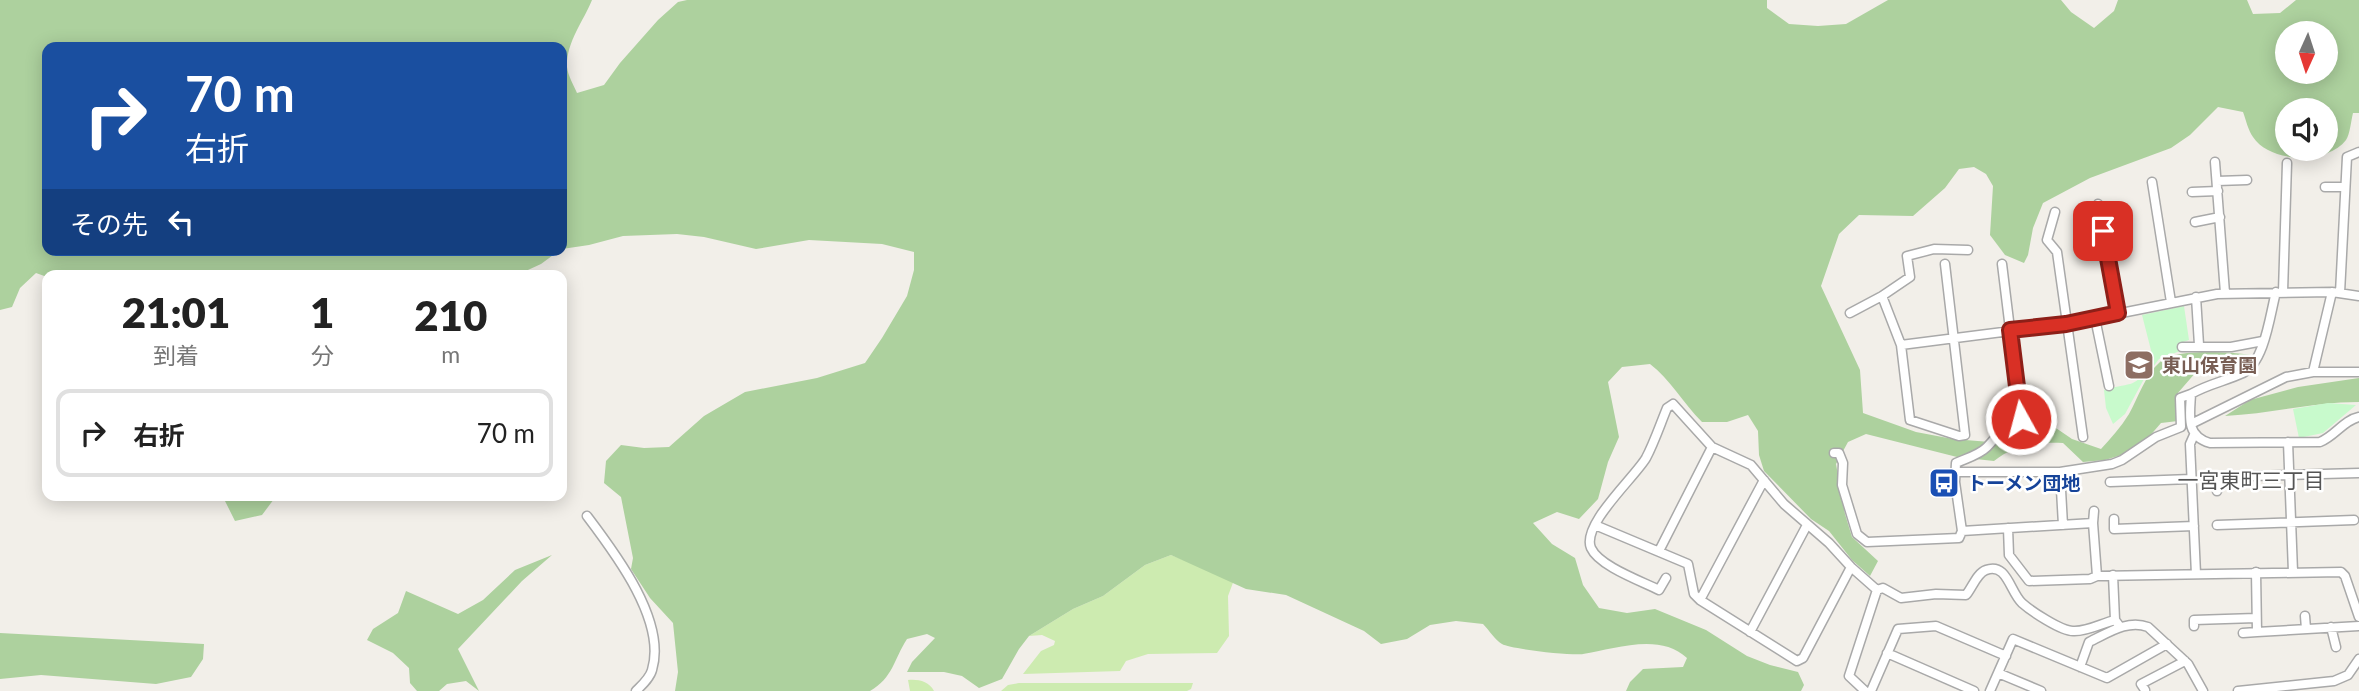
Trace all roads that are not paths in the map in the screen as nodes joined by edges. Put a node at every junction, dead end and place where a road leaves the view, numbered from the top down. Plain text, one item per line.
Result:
1 (2359, 152) edge
2 (2216, 162) dead end
3 (2287, 163) dead end
4 (2247, 180) dead end
5 (2217, 181) junction
6 (2152, 182) dead end
7 (2325, 187) dead end
8 (2345, 187) junction
9 (2218, 191) junction
10 (2192, 192) dead end
11 (2098, 204) dead end
12 (2055, 212) dead end
13 (2220, 217) junction
14 (2195, 222) dead end
15 (1968, 250) dead end
16 (1945, 264) dead end
17 (2003, 264) dead end
18 (2279, 292) junction
19 (2336, 292) junction
20 (2225, 293) junction
21 (1882, 296) junction
22 (2359, 296) edge
23 (2196, 297) junction
24 (2171, 302) junction
25 (1850, 313) dead end
26 (2118, 313) junction
27 (2095, 318) junction
28 (2066, 324) junction
29 (2010, 330) junction
30 (1954, 338) junction
31 (2263, 341) junction
32 (1901, 345) junction
33 (2199, 345) junction
34 (2182, 347) dead end
35 (2313, 372) junction
36 (2359, 372) edge
37 (2109, 386) dead end
38 (2191, 394) junction
39 (2359, 417) edge
40 (2191, 424) junction
41 (2194, 435) junction
42 (2083, 437) dead end
43 (2288, 442) junction
44 (1712, 447) junction
45 (1834, 453) dead end
46 (1956, 472) junction
47 (2060, 472) junction
48 (2359, 473) edge
49 (2289, 475) junction
50 (2191, 479) junction
51 (1764, 481) junction
52 (2110, 482) dead end
53 (2217, 491) dead end
54 (2094, 511) dead end
55 (587, 516) dead end
56 (2114, 519) dead end
57 (2354, 520) dead end
58 (2291, 522) junction
59 (2093, 523) junction
60 (1807, 524) junction
61 (1595, 525) junction
62 (2063, 525) junction
63 (2217, 525) dead end
64 (2193, 526) junction
65 (2008, 528) junction
66 (1962, 531) junction
67 (1659, 551) junction
68 (1851, 567) junction
69 (2256, 572) junction
70 (2293, 572) junction
71 (2196, 574) junction
72 (2113, 575) junction
73 (2097, 576) junction
74 (1666, 578) dead end
75 (1877, 590) junction
76 (1700, 600) junction
77 (2358, 611) edge
78 (2305, 616) dead end
79 (2256, 618) junction
80 (2115, 620) junction
81 (2194, 626) dead end
82 (2359, 626) edge
83 (2331, 627) junction
84 (2120, 628) junction
85 (2306, 629) junction
86 (1750, 632) junction
87 (2257, 632) junction
88 (2243, 633) dead end
89 (2167, 644) junction
90 (2336, 647) dead end
91 (1887, 653) junction
92 (2006, 656) junction
93 (2359, 659) edge
94 (2185, 661) junction
95 (2080, 667) junction
96 (1998, 673) junction
97 (2144, 690) edge
98 (636, 691) edge
99 (1868, 691) edge
100 (1974, 691) edge
101 (1990, 691) edge
102 (2041, 691) edge
103 (2203, 691) edge
104 (2238, 691) edge

1 - 8 street
2 - 5 street
3 - 18 street
4 - 5 street
5 - 9 street
6 - 24 street
7 - 8 street
8 - 19 street
9 - 10 street
9 - 13 street
11 - 26 street
12 - 28 street
13 - 14 street
13 - 20 street
15 - 21 street
16 - 30 street
17 - 29 street
18 - 19 street
18 - 20 street
18 - 31 street
19 - 22 street
19 - 35 street
20 - 23 street
21 - 25 street
21 - 32 street
23 - 24 street
23 - 33 street
24 - 26 street
26 - 27 street
27 - 28 street
27 - 37 street
28 - 29 street
28 - 42 street
29 - 30 street
29 - 46 street
30 - 32 street
30 - 32 street
31 - 33 street
31 - 38 street
33 - 34 street
35 - 36 street
35 - 40 street
38 - 40 street
38 - 47 street
39 - 43 street
40 - 41 street
41 - 43 street
41 - 50 street
43 - 49 street
44 - 51 street
44 - 61 street
44 - 67 street
45 - 66 street
46 - 47 street
46 - 66 street
47 - 62 street
48 - 49 street
49 - 53 street
49 - 58 street
50 - 52 street
50 - 64 street
51 - 60 street
51 - 76 street
54 - 59 street
55 - 98 street
56 - 64 street
57 - 58 street
58 - 63 street
58 - 70 street
59 - 62 street
59 - 73 street
60 - 68 street
60 - 86 street
61 - 67 street
61 - 74 street
62 - 65 street
64 - 71 street
65 - 66 street
65 - 73 street
67 - 76 street
68 - 75 street
68 - 86 street
69 - 70 street
69 - 71 street
69 - 79 street
70 - 77 street
71 - 72 street
72 - 73 street
72 - 80 street
75 - 80 street
75 - 99 street
76 - 86 street
78 - 85 street
79 - 81 street
79 - 87 street
80 - 84 street
82 - 83 street
83 - 85 street
83 - 90 street
84 - 89 street
84 - 95 street
85 - 87 street
87 - 88 street
89 - 94 street
89 - 95 street
91 - 92 street
91 - 99 street
91 - 100 street
92 - 95 street
92 - 96 street
93 - 104 street
94 - 97 street
94 - 103 street
96 - 101 street
96 - 102 street

